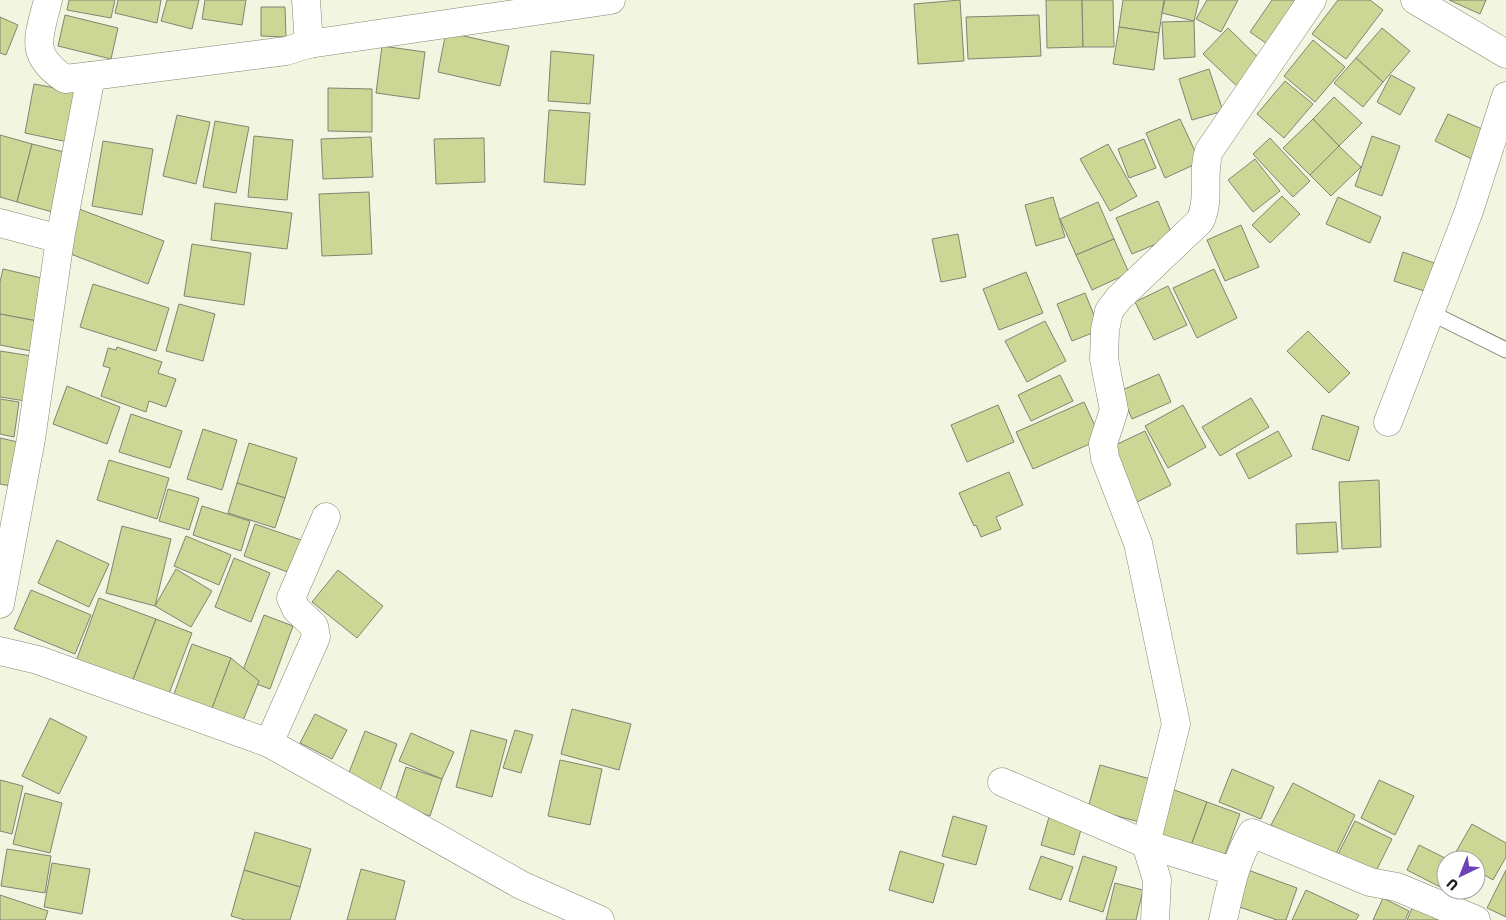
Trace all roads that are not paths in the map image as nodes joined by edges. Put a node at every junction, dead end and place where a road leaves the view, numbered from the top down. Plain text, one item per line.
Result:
1 (48, 0) edge
2 (306, 0) edge
3 (611, 0) edge
4 (1312, 0) edge
5 (1415, 0) edge
6 (309, 44) junction
7 (1506, 54) edge
8 (91, 76) junction
9 (1506, 96) edge
10 (0, 223) edge
11 (60, 239) junction
12 (1431, 314) junction
13 (1506, 350) edge
14 (1388, 422) dead end
15 (326, 517) dead end
16 (0, 604) edge
17 (0, 651) edge
18 (269, 743) junction
19 (1002, 782) dead end
20 (1146, 844) junction
21 (1233, 872) junction
22 (600, 920) edge
23 (1155, 920) edge
24 (1223, 920) edge
25 (1476, 920) edge

1 - 8 street
2 - 6 street
3 - 6 street
4 - 20 street
5 - 7 street
6 - 8 street
8 - 11 street
9 - 12 street
10 - 11 street
11 - 16 street
12 - 13 lane
12 - 14 street
15 - 18 street
17 - 18 street
18 - 22 street
19 - 20 street
20 - 21 street
20 - 23 street
21 - 24 street
21 - 25 street

